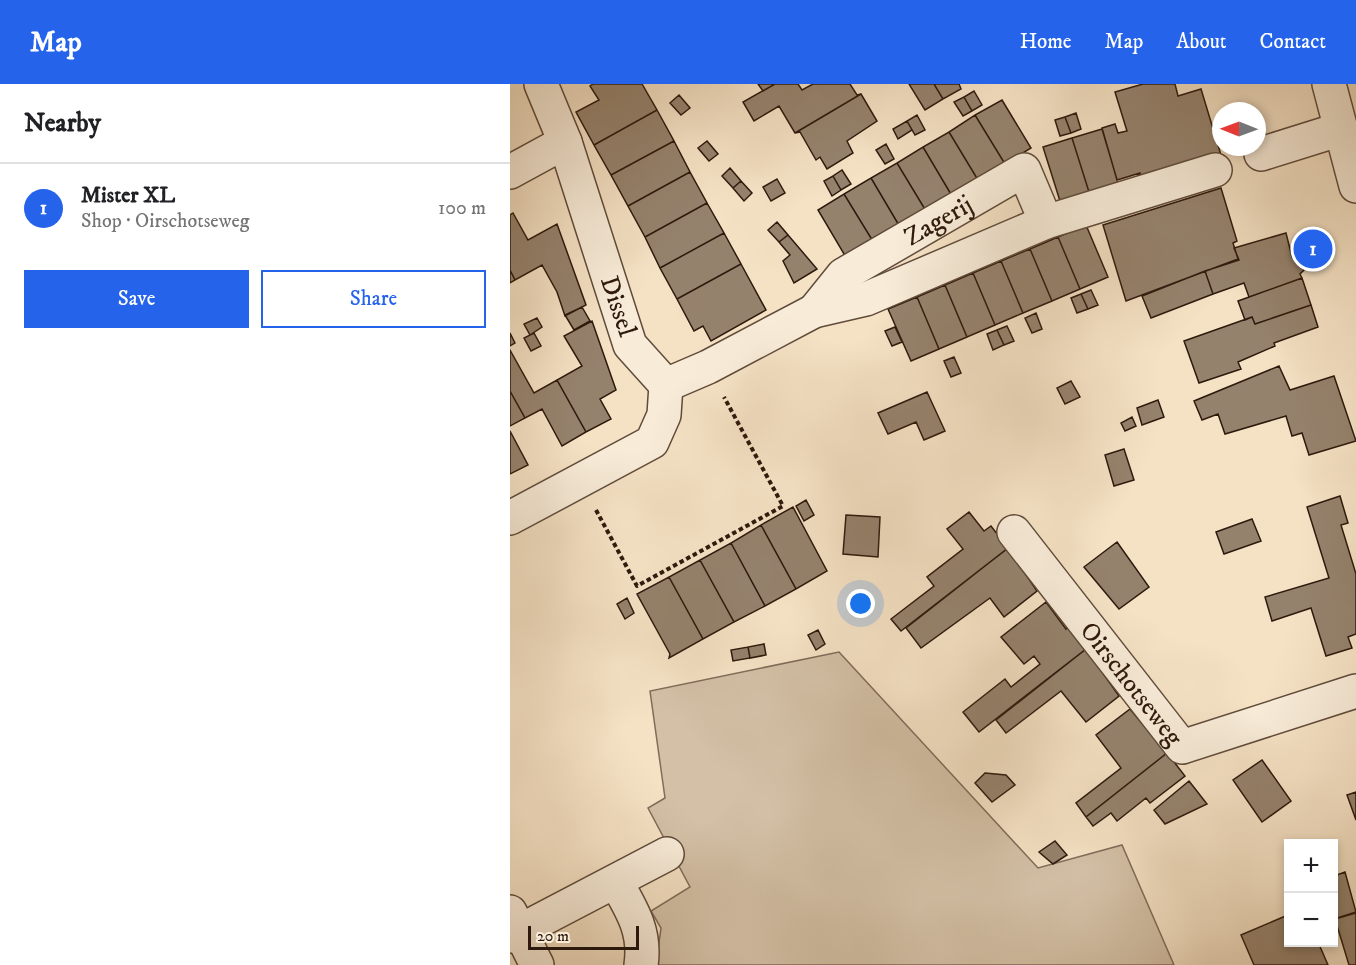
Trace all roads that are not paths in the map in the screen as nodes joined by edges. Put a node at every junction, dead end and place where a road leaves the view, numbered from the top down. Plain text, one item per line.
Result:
1 (541, 84) edge
2 (1329, 84) edge
3 (1341, 129) junction
4 (565, 142) junction
5 (1266, 152) edge
6 (1215, 170) dead end
7 (510, 172) edge
8 (1356, 186) edge
9 (1046, 222) junction
10 (814, 311) junction
11 (666, 385) junction
12 (510, 518) edge
13 (1014, 532) dead end
14 (1356, 691) edge
15 (667, 854) dead end
16 (616, 882) junction
17 (513, 926) edge
18 (537, 965) edge
19 (642, 965) edge

1 - 4 street, Dissel
2 - 3 street
3 - 5 street
3 - 8 street
4 - 7 street
4 - 11 street, Dissel
6 - 9 street, Zagerij
9 - 10 street, Zagerij
9 - 10 street, Zagerij
10 - 11 street, Zagerij
11 - 12 street
13 - 14 street, Oirschotseweg
15 - 16 street
16 - 17 street
16 - 19 street
17 - 18 street

